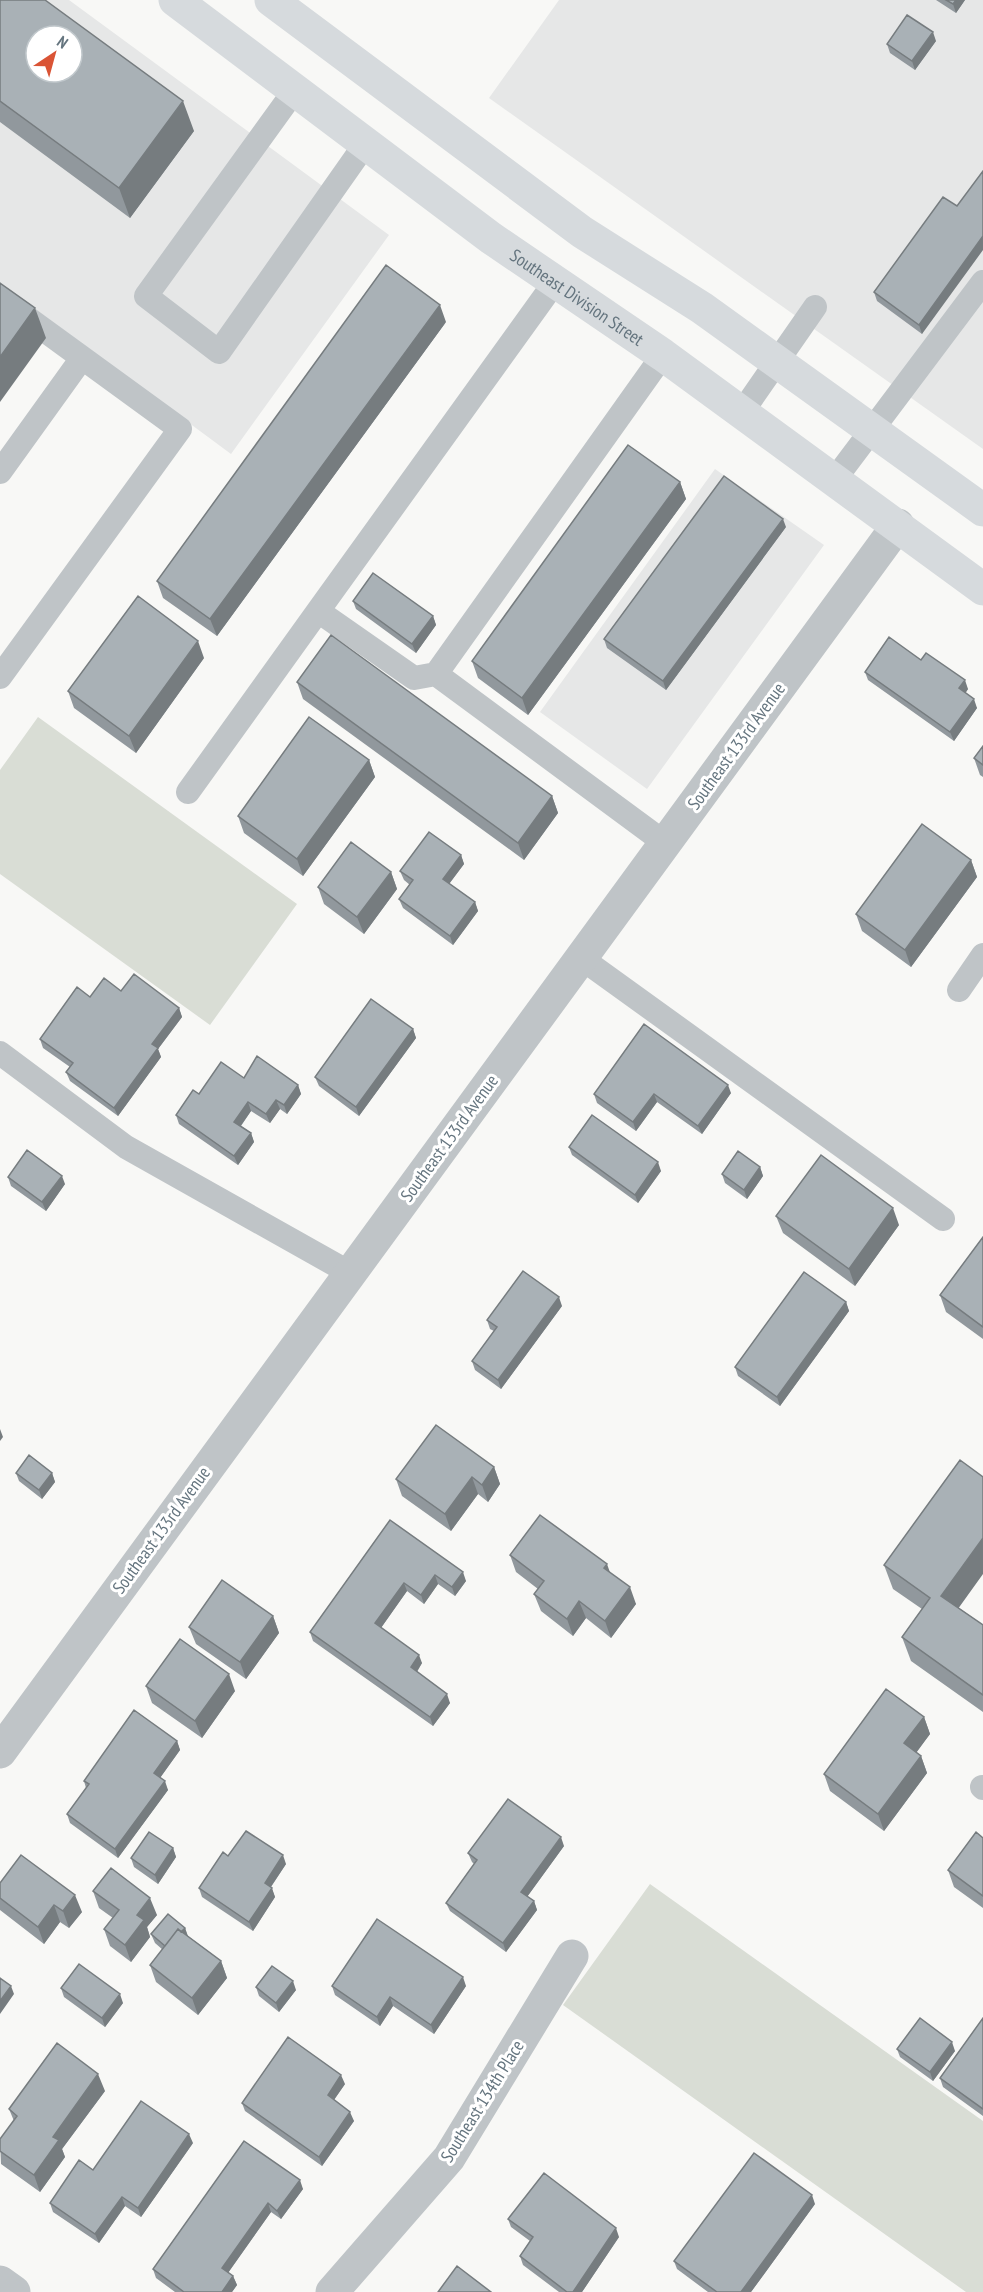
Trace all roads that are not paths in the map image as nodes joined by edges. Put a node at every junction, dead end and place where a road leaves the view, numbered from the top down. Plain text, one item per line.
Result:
1 (175, 0) edge
2 (271, 0) edge
3 (295, 90) junction
4 (366, 143) junction
5 (555, 282) junction
6 (983, 282) edge
7 (0, 298) edge
8 (815, 307) dead end
9 (663, 355) junction
10 (82, 357) junction
11 (776, 362) junction
12 (741, 412) junction
13 (872, 429) junction
14 (0, 472) edge
15 (835, 479) junction
16 (983, 510) edge
17 (898, 525) junction
18 (983, 589) edge
19 (318, 611) junction
20 (436, 674) junction
21 (0, 677) edge
22 (188, 792) dead end
23 (665, 843) junction
24 (983, 955) edge
25 (581, 958) junction
26 (959, 990) dead end
27 (0, 1053) edge
28 (943, 1219) dead end
29 (350, 1273) junction
30 (0, 1752) edge
31 (572, 1956) dead end
32 (0, 2282) edge
33 (14, 2292) edge
34 (332, 2292) edge

1 - 3 main road, Southeast Division Street
2 - 11 main road
3 - 4 main road, Southeast Division Street
3 - 4 lane
4 - 5 main road, Southeast Division Street
5 - 9 main road, Southeast Division Street
5 - 19 lane
6 - 13 lane
7 - 10 lane
8 - 11 lane
9 - 12 main road, Southeast Division Street
9 - 20 lane
10 - 14 lane
10 - 21 lane
11 - 12 lane
11 - 13 main road
12 - 15 main road, Southeast Division Street
13 - 15 lane
13 - 16 main road
15 - 17 main road, Southeast Division Street
17 - 18 main road, Southeast Division Street
17 - 23 street, Southeast 133rd Avenue
19 - 20 lane
19 - 22 lane
20 - 23 lane
23 - 25 street, Southeast 133rd Avenue
24 - 26 lane
25 - 28 lane
25 - 29 street, Southeast 133rd Avenue
27 - 29 lane
29 - 30 street, Southeast 133rd Avenue
31 - 34 street, Southeast 134th Place
32 - 33 street

